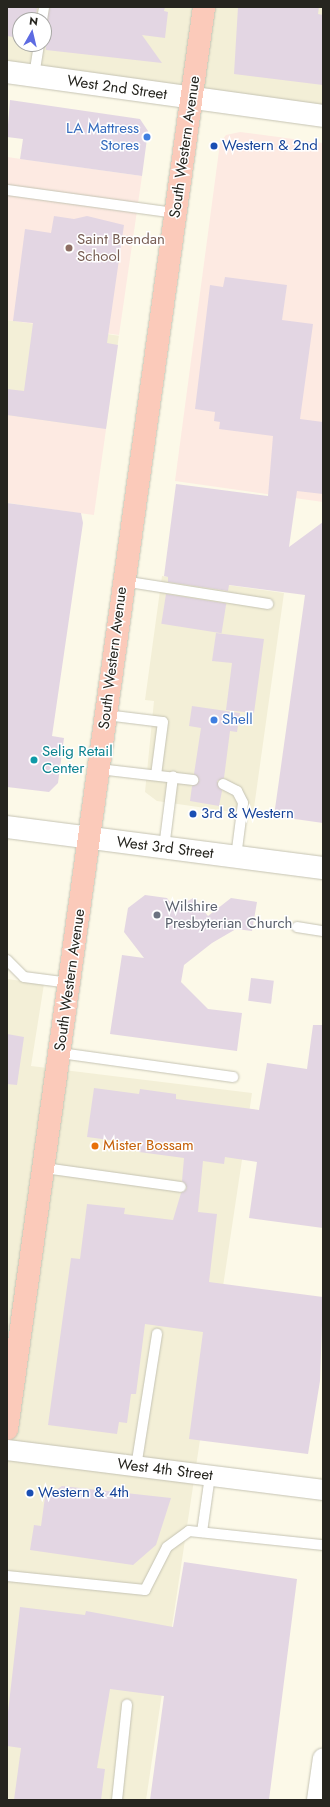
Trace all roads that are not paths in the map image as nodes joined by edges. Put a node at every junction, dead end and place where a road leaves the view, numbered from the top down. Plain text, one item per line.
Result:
1 (204, 7) edge
2 (38, 52) edge
3 (7, 72) edge
4 (34, 76) junction
5 (192, 99) junction
6 (323, 116) edge
7 (7, 190) edge
8 (176, 213) junction
9 (123, 581) junction
10 (268, 604) dead end
11 (106, 715) junction
12 (99, 769) junction
13 (156, 776) junction
14 (173, 777) junction
15 (193, 780) dead end
16 (223, 784) dead end
17 (7, 826) edge
18 (90, 838) junction
19 (164, 848) junction
20 (236, 857) junction
21 (323, 868) edge
22 (297, 927) dead end
23 (323, 931) edge
24 (7, 960) edge
25 (70, 983) junction
26 (60, 1053) junction
27 (233, 1077) dead end
28 (44, 1168) junction
29 (181, 1187) dead end
30 (157, 1334) dead end
31 (7, 1429) edge
32 (7, 1450) edge
33 (136, 1467) junction
34 (210, 1476) junction
35 (323, 1490) edge
36 (202, 1532) junction
37 (323, 1546) edge
38 (7, 1576) edge
39 (127, 1705) dead end
40 (323, 1758) edge
41 (117, 1800) edge
42 (318, 1800) edge

1 - 5 main road, South Western Avenue
2 - 4 lane
3 - 4 street, West 2nd Street
4 - 5 street, West 2nd Street
5 - 6 street, West 2nd Street
5 - 8 main road, South Western Avenue
7 - 8 lane
8 - 9 main road, South Western Avenue
9 - 10 lane
9 - 11 main road, South Western Avenue
11 - 12 main road, South Western Avenue
11 - 13 lane
12 - 13 lane
12 - 18 main road, South Western Avenue
13 - 14 lane
14 - 15 lane
14 - 19 lane
16 - 20 lane
17 - 18 street, West 3rd Street
18 - 19 street, West 3rd Street
18 - 25 main road, South Western Avenue
19 - 20 street, West 3rd Street
20 - 21 street, West 3rd Street
22 - 23 lane
24 - 25 lane
25 - 26 main road, South Western Avenue
26 - 27 lane
26 - 28 main road, South Western Avenue
28 - 29 lane
28 - 31 main road, South Western Avenue
30 - 33 lane
32 - 33 street, West 4th Street
33 - 34 street, West 4th Street
34 - 35 street, West 4th Street
34 - 36 lane
36 - 37 lane
36 - 38 lane
39 - 41 lane
40 - 42 street

